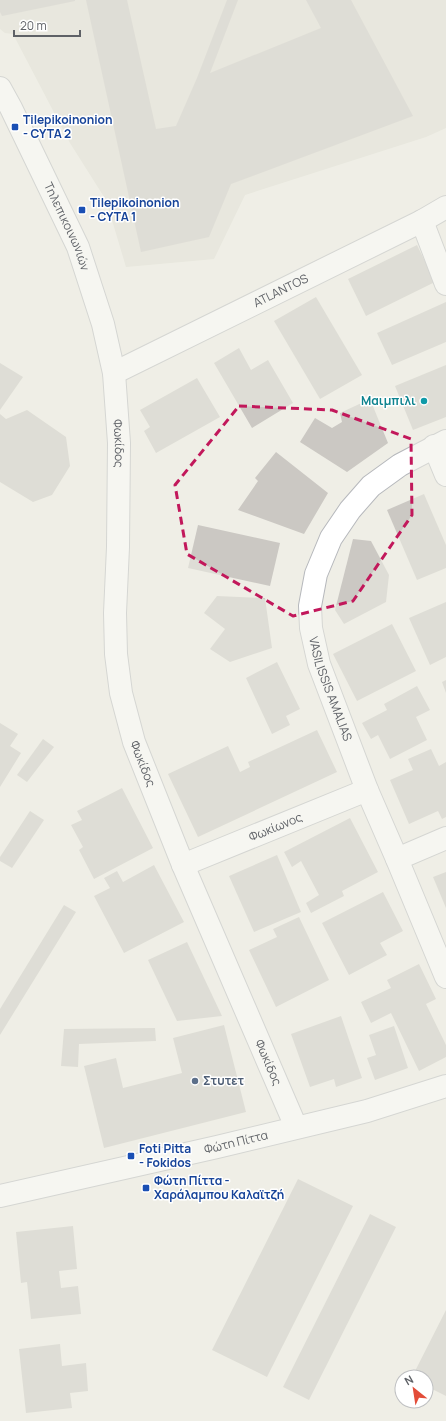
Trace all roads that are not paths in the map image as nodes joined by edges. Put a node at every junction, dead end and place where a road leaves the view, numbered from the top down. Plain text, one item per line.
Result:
1 (0, 88) edge
2 (446, 207) edge
3 (422, 221) junction
4 (446, 284) edge
5 (114, 373) junction
6 (440, 444) edge
7 (446, 475) edge
8 (367, 790) junction
9 (446, 838) edge
10 (397, 858) junction
11 (183, 865) junction
12 (446, 977) edge
13 (446, 1086) edge
14 (296, 1127) junction
15 (0, 1196) edge

1 - 5 street, Τηλεπικοινωνιών
2 - 3 street, ATLANTOS
3 - 4 street
3 - 5 street, ATLANTOS
5 - 11 street, Φωκίδος
6 - 7 street
6 - 8 street, VASILISSIS AMALIAS
8 - 10 street, VASILISSIS AMALIAS
8 - 11 street, Φωκίωνος
9 - 10 street
10 - 12 street, VASILISSIS AMALIAS
11 - 14 street, Φωκίδος
13 - 14 street, Φώτη Πίττα
14 - 15 street, Φώτη Πίττα

